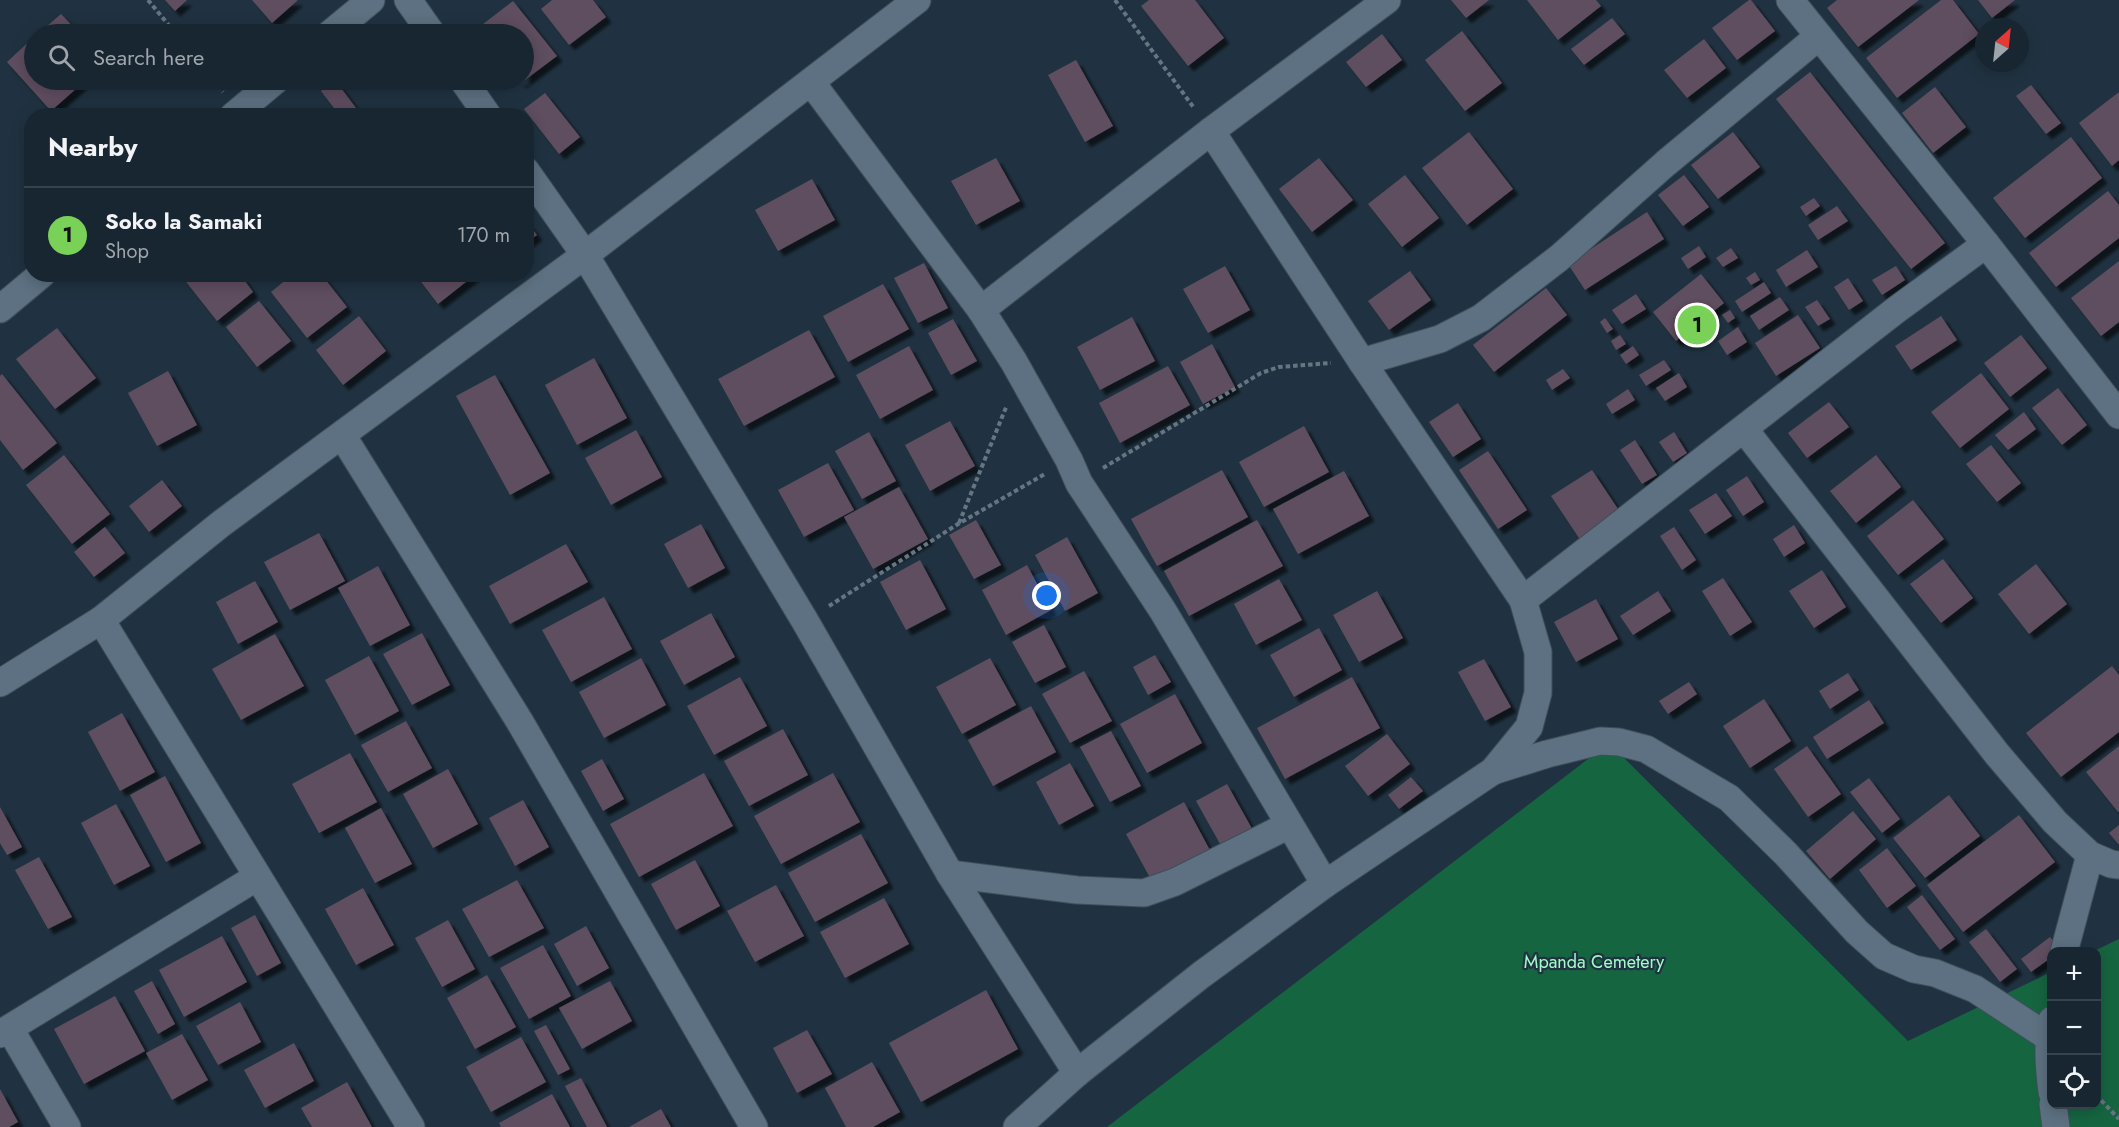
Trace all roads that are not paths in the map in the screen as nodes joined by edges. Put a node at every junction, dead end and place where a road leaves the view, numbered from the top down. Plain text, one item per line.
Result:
1 (371, 0) edge
2 (408, 0) edge
3 (917, 0) edge
4 (1386, 0) edge
5 (1790, 0) edge
6 (342, 24) edge
7 (425, 24) edge
8 (1818, 37) junction
9 (812, 82) junction
10 (264, 90) edge
11 (470, 90) edge
12 (243, 108) edge
13 (482, 108) edge
14 (1211, 131) junction
15 (534, 182) edge
16 (1986, 244) junction
17 (585, 255) junction
18 (32, 282) edge
19 (0, 309) edge
20 (981, 310) junction
21 (1362, 362) junction
22 (2119, 415) edge
23 (1744, 429) junction
24 (342, 435) junction
25 (1523, 600) junction
26 (101, 620) junction
27 (0, 683) edge
28 (1493, 771) junction
29 (1288, 825) junction
30 (2090, 855) junction
31 (2119, 865) edge
32 (950, 874) junction
33 (257, 878) junction
34 (1325, 885) junction
35 (2065, 947) edge
36 (2047, 1027) edge
37 (5, 1032) edge
38 (1077, 1073) junction
39 (2054, 1109) edge
40 (68, 1127) edge
41 (411, 1127) edge
42 (754, 1127) edge
43 (1017, 1127) edge
44 (2056, 1127) edge

1 - 6 street
2 - 7 street
3 - 9 street
4 - 14 street
5 - 8 street
8 - 16 street
8 - 21 street
9 - 17 street
9 - 20 street
10 - 12 street
11 - 13 street
14 - 20 street
14 - 21 street
15 - 17 street
16 - 22 street
16 - 23 street
17 - 24 street
17 - 32 street
18 - 19 street
20 - 29 street
21 - 25 street
23 - 25 street
23 - 30 street
24 - 26 street
24 - 42 street
25 - 28 street
26 - 27 street
26 - 33 street
28 - 34 street
28 - 36 street
29 - 32 street
29 - 34 street
30 - 31 street
30 - 35 street
32 - 38 street
33 - 37 street
33 - 41 street
34 - 38 street
37 - 40 street
38 - 43 street
39 - 44 street

